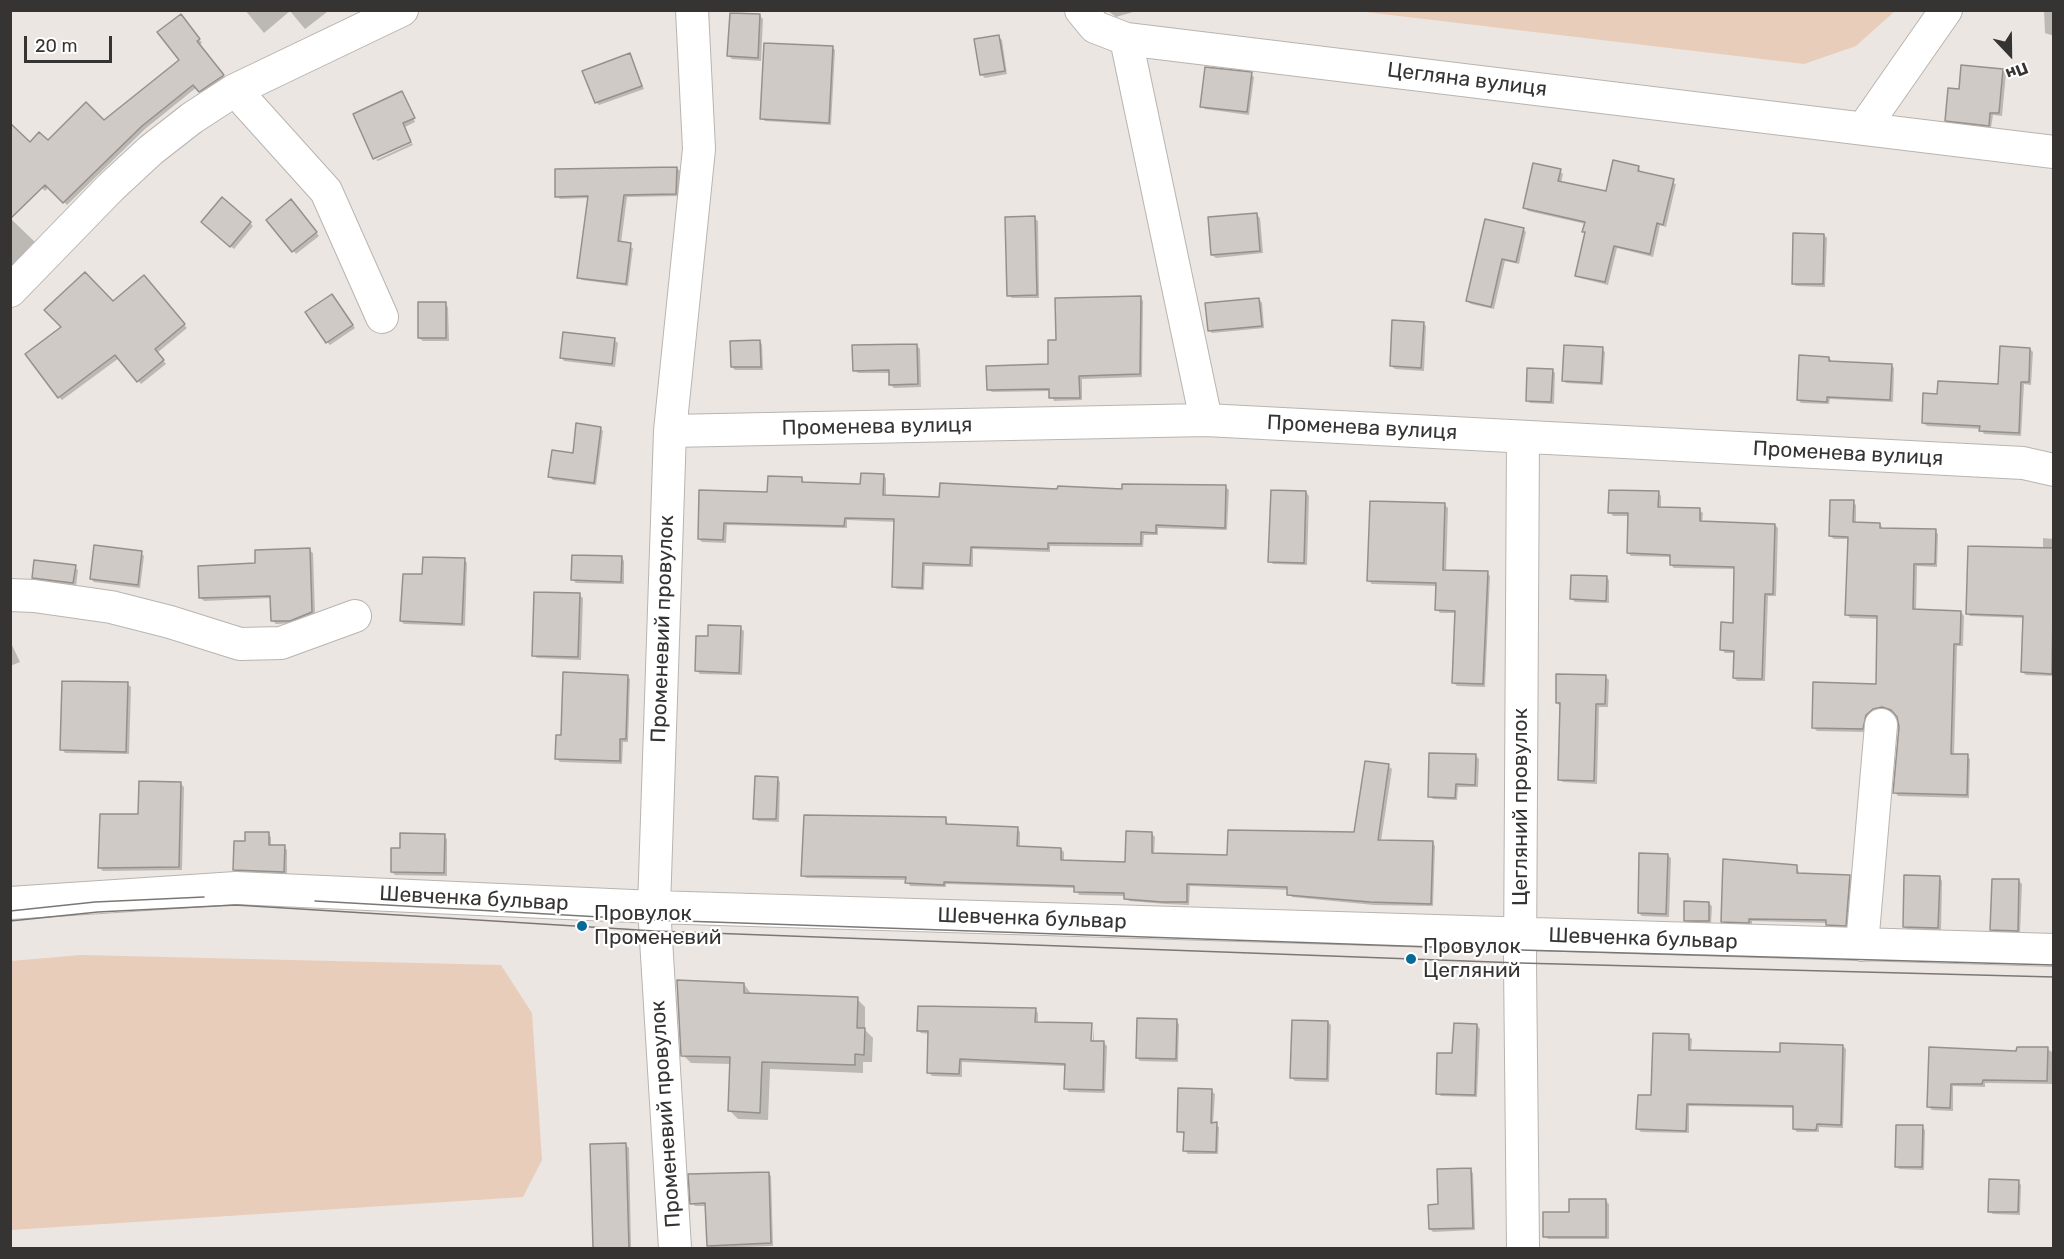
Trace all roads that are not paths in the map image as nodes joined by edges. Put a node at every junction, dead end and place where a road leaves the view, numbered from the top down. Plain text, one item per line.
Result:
1 (402, 10) edge
2 (692, 10) edge
3 (1081, 10) edge
4 (1946, 10) edge
5 (1126, 39) junction
6 (235, 90) junction
7 (1863, 129) junction
8 (2054, 152) edge
9 (10, 291) edge
10 (382, 317) dead end
11 (1206, 420) junction
12 (670, 431) junction
13 (1523, 437) junction
14 (2054, 470) edge
15 (10, 595) edge
16 (355, 616) dead end
17 (1881, 725) dead end
18 (10, 903) edge
19 (654, 907) junction
20 (1520, 935) junction
21 (1862, 945) junction
22 (2054, 950) edge
23 (675, 1248) edge
24 (1523, 1248) edge

1 - 6 street
2 - 12 street, Променевий провулок
3 - 5 street, Цегляна вулиця
4 - 7 street
5 - 7 street, Цегляна вулиця
5 - 11 street
6 - 9 street
6 - 10 street
7 - 8 street, Цегляна вулиця
11 - 12 street, Променева вулиця
11 - 13 street, Променева вулиця
12 - 19 street, Променевий провулок
13 - 14 street, Променева вулиця
13 - 20 street, Цегляний провулок
15 - 16 street
17 - 21 street
18 - 19 street, Шевченка бульвар
19 - 20 street, Шевченка бульвар
19 - 23 street, Променевий провулок
20 - 21 street, Шевченка бульвар
20 - 24 street, Цегляний провулок
21 - 22 street, Шевченка бульвар

